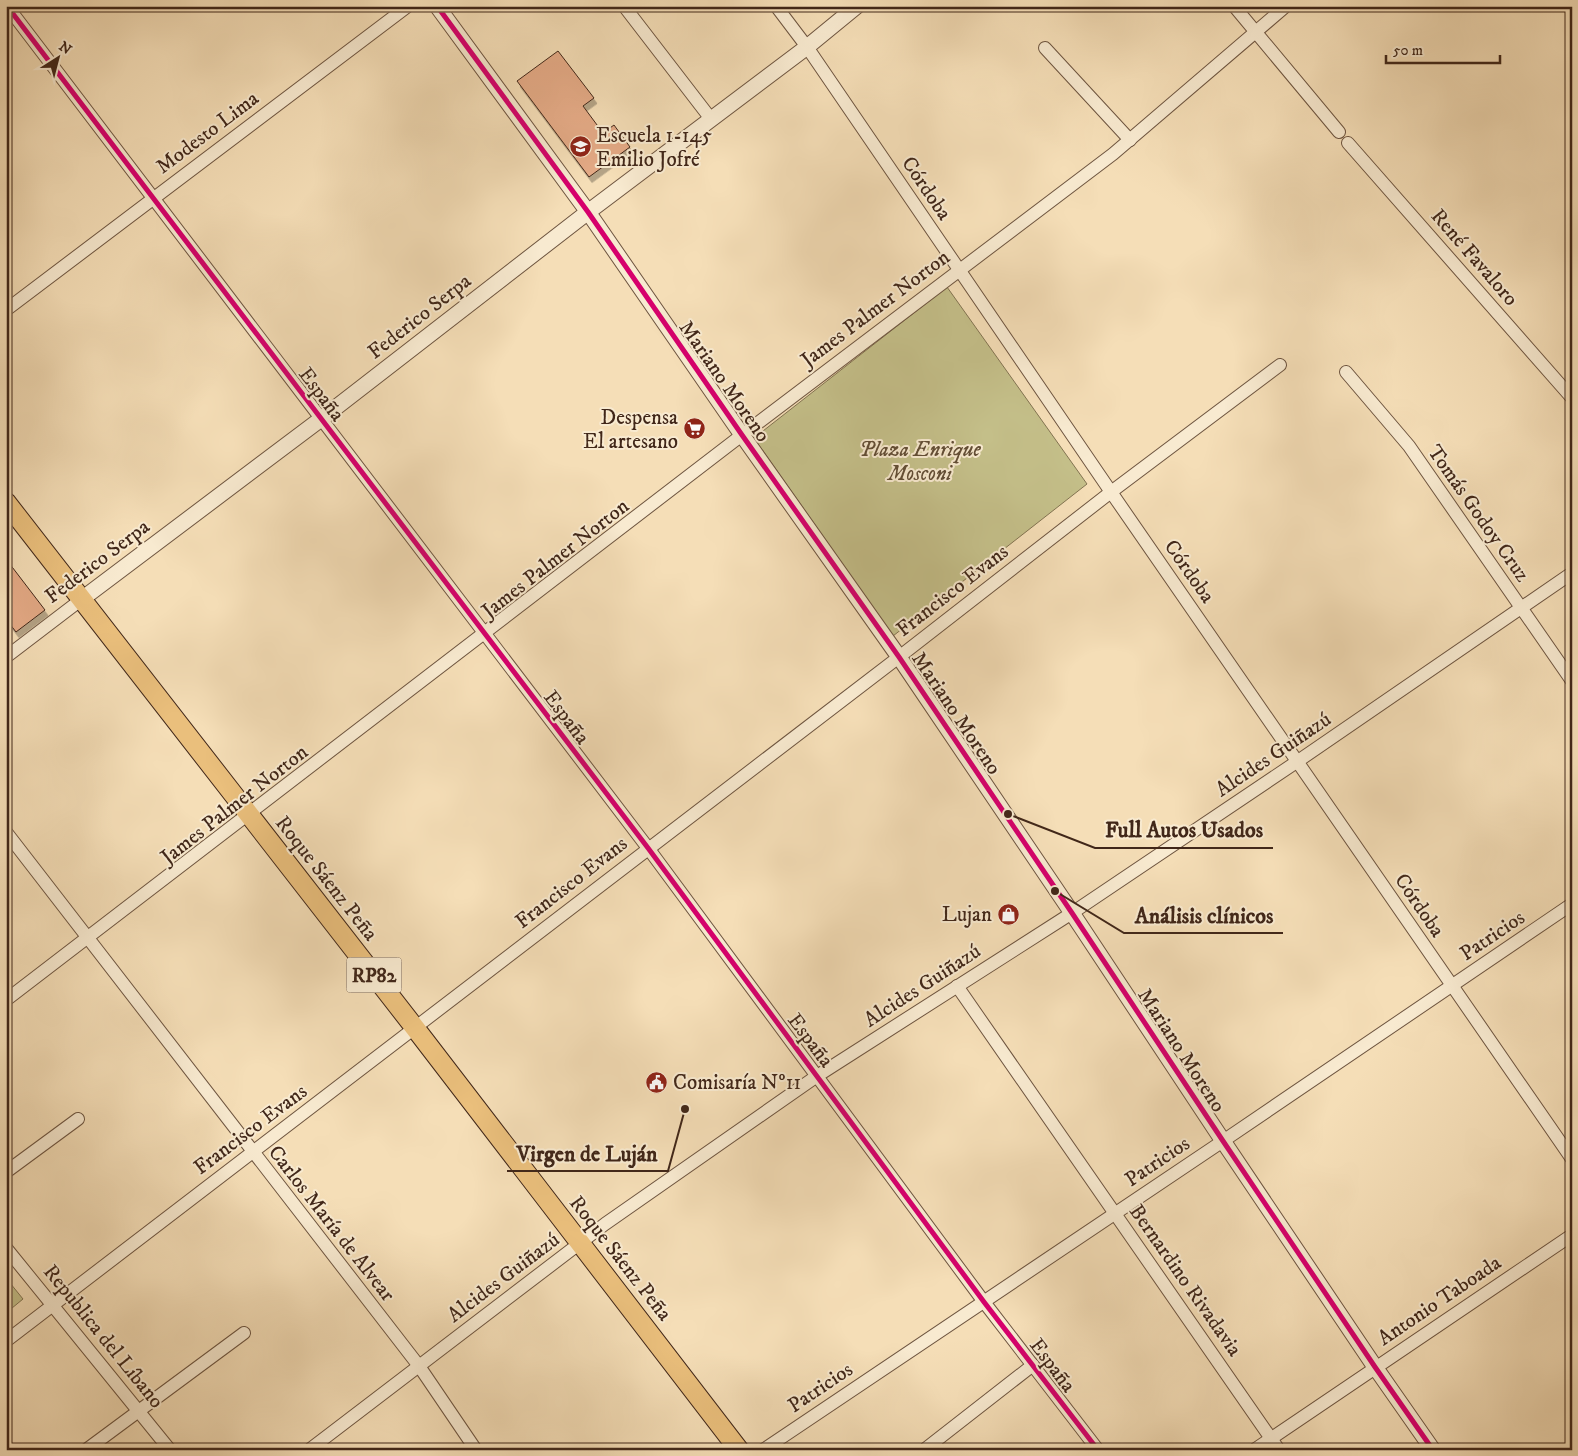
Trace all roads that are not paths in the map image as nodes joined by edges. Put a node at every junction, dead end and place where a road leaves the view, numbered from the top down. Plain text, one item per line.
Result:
1 (7, 6) edge
2 (408, 6) edge
3 (437, 6) edge
4 (624, 6) edge
5 (776, 6) edge
6 (856, 6) edge
7 (1234, 6) edge
8 (1286, 6) edge
9 (1256, 31) junction
10 (807, 47) junction
11 (1045, 48) dead end
12 (711, 120) junction
13 (1339, 132) dead end
14 (1130, 140) junction
15 (1348, 143) dead end
16 (152, 198) junction
17 (588, 212) junction
18 (958, 270) junction
19 (6, 310) edge
20 (1280, 365) dead end
21 (1346, 372) dead end
22 (1572, 398) edge
23 (321, 419) junction
24 (742, 435) junction
25 (1111, 492) junction
26 (6, 502) edge
27 (1572, 573) edge
28 (82, 598) junction
29 (1522, 609) junction
30 (483, 634) junction
31 (6, 657) edge
32 (899, 657) junction
33 (1572, 681) edge
34 (1298, 761) junction
35 (248, 813) junction
36 (6, 832) edge
37 (648, 848) junction
38 (1572, 904) edge
39 (1072, 913) junction
40 (87, 938) junction
41 (957, 986) junction
42 (1452, 986) junction
43 (6, 1000) edge
44 (415, 1028) junction
45 (817, 1076) junction
46 (78, 1119) dead end
47 (1223, 1141) junction
48 (252, 1153) junction
49 (1572, 1159) edge
50 (6, 1172) edge
51 (1115, 1214) junction
52 (1572, 1235) edge
53 (580, 1243) junction
54 (6, 1248) edge
55 (984, 1302) junction
56 (53, 1306) junction
57 (244, 1333) dead end
58 (6, 1341) edge
59 (1033, 1365) junction
60 (419, 1366) junction
61 (1375, 1367) junction
62 (139, 1411) junction
63 (1271, 1438) junction
64 (86, 1450) edge
65 (170, 1450) edge
66 (309, 1450) edge
67 (476, 1450) edge
68 (739, 1450) edge
69 (763, 1450) edge
70 (924, 1450) edge
71 (1098, 1450) edge
72 (1254, 1450) edge
73 (1280, 1450) edge
74 (1433, 1450) edge

1 - 16 street, España
2 - 16 street, Modesto Lima
3 - 17 street, Mariano Moreno
4 - 12 street
5 - 10 street, Córdoba
6 - 10 street, Federico Serpa
7 - 9 street
8 - 9 street, James Palmer Norton
9 - 13 street
9 - 14 street, James Palmer Norton
10 - 12 street, Federico Serpa
10 - 18 street, Córdoba
11 - 14 street
12 - 17 street, Federico Serpa
14 - 18 street, James Palmer Norton
15 - 22 street, René Favaloro
16 - 19 street, Modesto Lima
16 - 23 street, España
17 - 23 street, Federico Serpa
17 - 24 street, Mariano Moreno
18 - 24 street, James Palmer Norton
18 - 25 street, Córdoba
20 - 25 street, Francisco Evans
21 - 29 street, Tomás Godoy Cruz
23 - 28 street, Federico Serpa
23 - 30 street, España
24 - 30 street, James Palmer Norton
24 - 32 street, Mariano Moreno
25 - 32 street, Francisco Evans
25 - 34 street, Córdoba
26 - 28 main road, Roque Sáenz Peña / RP82
27 - 29 street, Alcides Guiñazú
28 - 31 street, Federico Serpa
28 - 35 main road, Roque Sáenz Peña / RP82
29 - 33 street, Tomás Godoy Cruz
29 - 34 street, Alcides Guiñazú
30 - 35 street, James Palmer Norton
30 - 37 street, España
32 - 37 street, Francisco Evans
32 - 39 street, Mariano Moreno
34 - 39 street, Alcides Guiñazú
34 - 42 street, Córdoba
35 - 40 street, James Palmer Norton
35 - 44 main road, Roque Sáenz Peña / RP82
36 - 40 street, Carlos María de Alvear
37 - 44 street, Francisco Evans
37 - 45 street, España
38 - 42 street, Patricios
39 - 41 street, Alcides Guiñazú
39 - 47 street, Mariano Moreno
40 - 43 street, James Palmer Norton
40 - 48 street, Carlos María de Alvear
41 - 45 street, Alcides Guiñazú
41 - 51 street, Bernardino Rivadavia
42 - 47 street, Patricios
42 - 49 street, Córdoba
44 - 48 street, Francisco Evans
44 - 53 main road, Roque Sáenz Peña / RP82
45 - 53 street, Alcides Guiñazú
45 - 55 street, España
46 - 50 street
47 - 51 street, Patricios
47 - 61 street, Mariano Moreno
48 - 56 street, Francisco Evans
48 - 60 street, Carlos María de Alvear
51 - 55 street, Patricios
51 - 63 street, Bernardino Rivadavia
52 - 61 street, Antonio Taboada
53 - 60 street, Alcides Guiñazú
53 - 68 main road, Roque Sáenz Peña / RP82
54 - 56 street, Republica del Líbano
55 - 59 street, España
55 - 69 street, Patricios
56 - 58 street, Francisco Evans
56 - 62 street, Republica del Líbano
57 - 62 street
59 - 70 street
59 - 71 street, España
60 - 66 street, Alcides Guiñazú
60 - 67 street, Carlos María de Alvear
61 - 63 street, Antonio Taboada
61 - 74 street, Mariano Moreno
62 - 64 street
62 - 65 street, Republica del Líbano
63 - 72 street, Antonio Taboada
63 - 73 street, Bernardino Rivadavia

